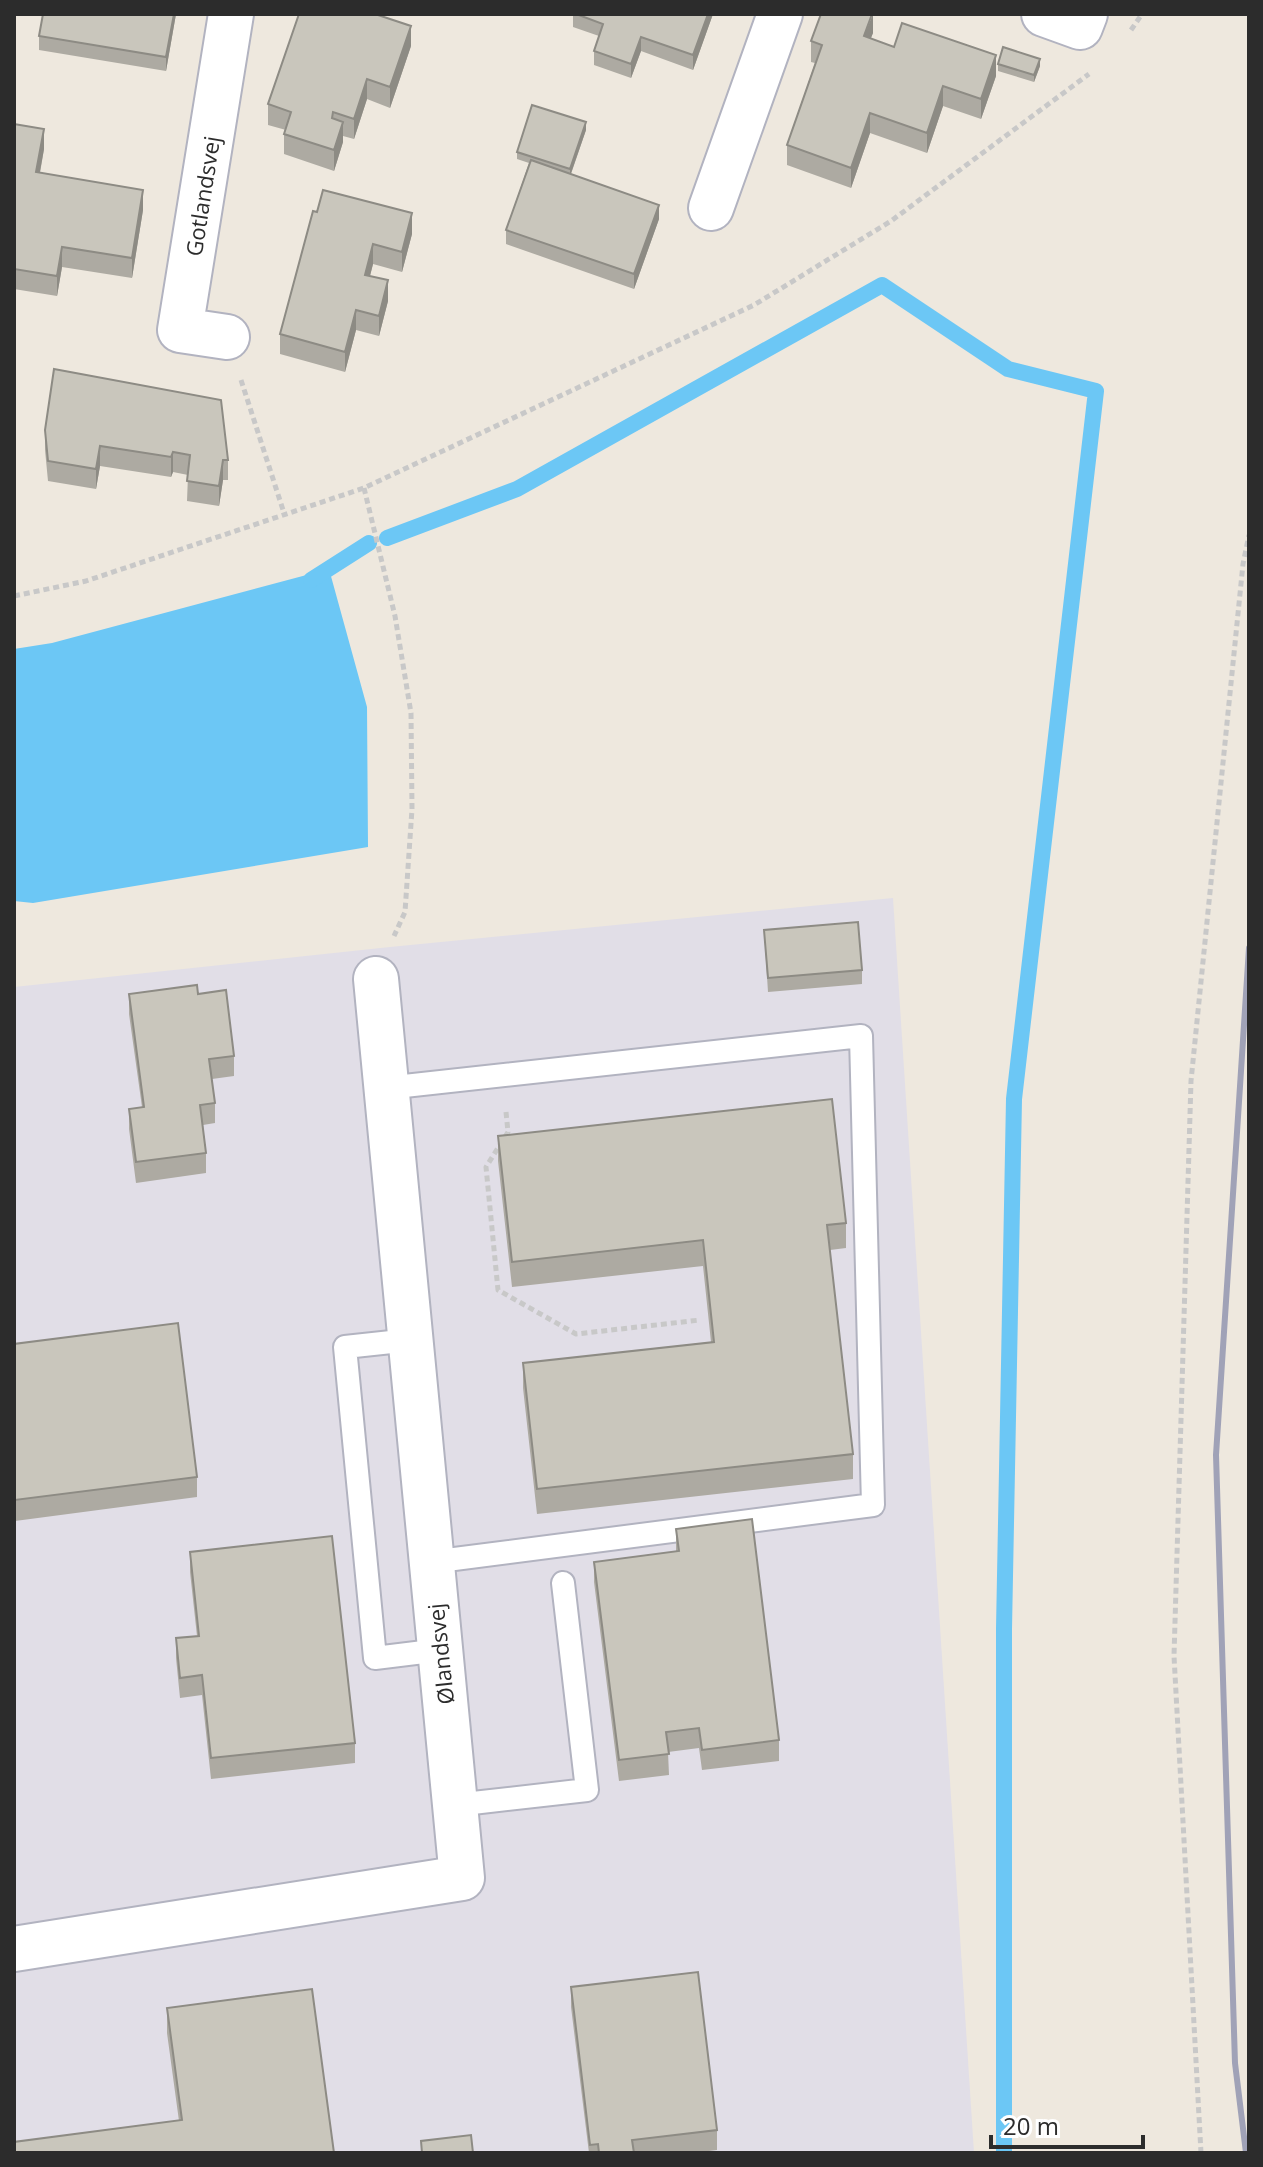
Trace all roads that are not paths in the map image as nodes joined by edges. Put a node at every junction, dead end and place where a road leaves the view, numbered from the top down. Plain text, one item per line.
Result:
1 (231, 14) edge
2 (780, 14) edge
3 (1044, 14) edge
4 (1085, 14) edge
5 (711, 208) dead end
6 (227, 337) road end
7 (376, 979) road end
8 (386, 1088) junction
9 (410, 1340) junction
10 (431, 1562) junction
11 (563, 1583) dead end
12 (440, 1650) junction
13 (455, 1805) junction
14 (14, 1949) edge

1 - 6 street, Gotlandsvej
2 - 5 street
3 - 4 street
7 - 8 street, Ølandsvej
8 - 9 street, Ølandsvej
8 - 10 lane
9 - 10 street, Ølandsvej
9 - 12 lane
10 - 12 street, Ølandsvej
11 - 13 lane
12 - 13 street, Ølandsvej
13 - 14 street, Ølandsvej

